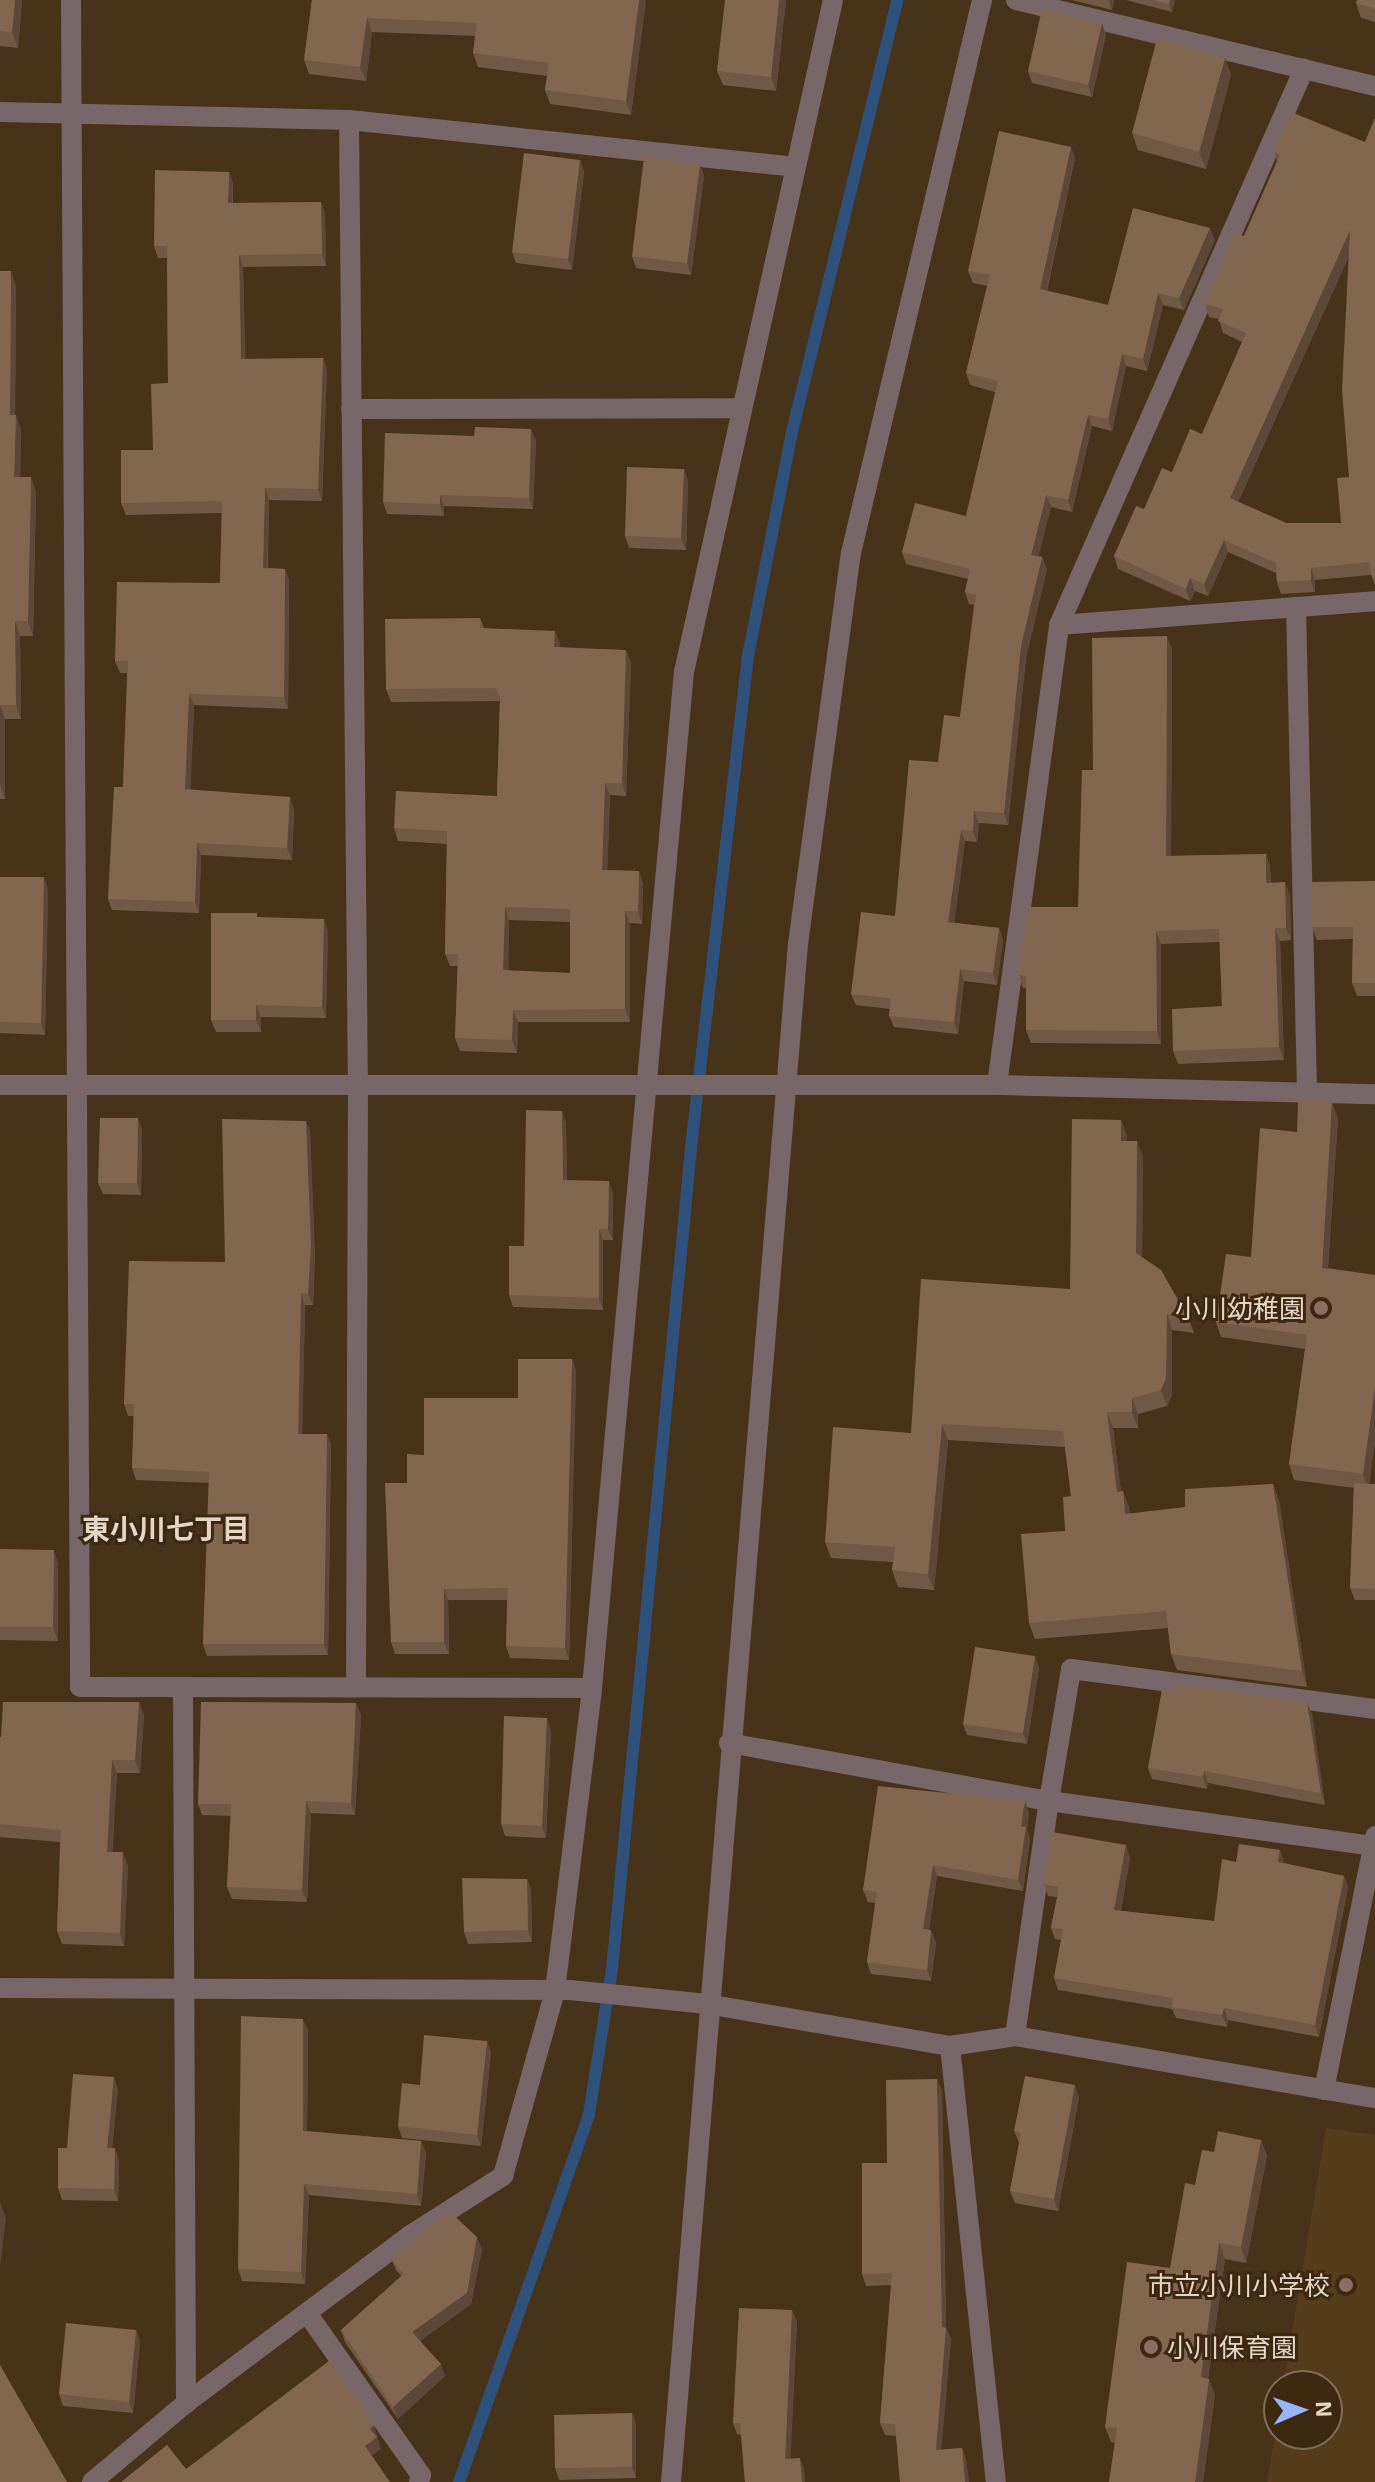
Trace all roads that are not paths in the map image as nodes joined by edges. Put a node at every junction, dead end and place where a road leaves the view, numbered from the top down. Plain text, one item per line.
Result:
1 (71, 0) edge
2 (833, 0) edge
3 (982, 0) edge
4 (1016, 0) edge
5 (1304, 69) junction
6 (1375, 86) edge
7 (72, 111) junction
8 (0, 112) edge
9 (349, 120) junction
10 (793, 167) junction
11 (741, 408) junction
12 (351, 409) junction
13 (1375, 601) edge
14 (1296, 607) junction
15 (1059, 625) junction
16 (787, 1084) junction
17 (0, 1085) edge
18 (80, 1085) junction
19 (997, 1085) junction
20 (358, 1086) junction
21 (648, 1086) junction
22 (1307, 1090) junction
23 (1375, 1094) edge
24 (183, 1687) junction
25 (356, 1687) junction
26 (592, 1688) junction
27 (1375, 1709) edge
28 (729, 1743) junction
29 (1049, 1801) junction
30 (1374, 1843) edge
31 (0, 1988) edge
32 (184, 1989) junction
33 (562, 1991) junction
34 (707, 2004) junction
35 (1015, 2036) junction
36 (950, 2046) junction
37 (1324, 2090) junction
38 (1375, 2098) edge
39 (307, 2313) junction
40 (186, 2403) junction
41 (92, 2482) edge
42 (419, 2482) edge
43 (671, 2482) edge
44 (996, 2482) edge

1 - 7 street
2 - 10 street
3 - 16 street
4 - 5 street
5 - 6 street
5 - 15 street
7 - 8 street
7 - 9 street
7 - 18 street
9 - 10 street
9 - 12 street
10 - 11 street
11 - 12 street
11 - 21 street
12 - 20 street
13 - 14 street
14 - 15 street
14 - 22 street
15 - 19 street
16 - 19 street
16 - 21 street
16 - 28 street
17 - 18 street
18 - 20 street
18 - 24 street
19 - 22 street
20 - 21 street
20 - 25 street
21 - 26 street
22 - 23 street
24 - 25 street
24 - 32 street
25 - 26 street
26 - 33 street
27 - 29 street
28 - 29 street
28 - 34 street
29 - 30 street
29 - 35 street
30 - 37 street
31 - 32 street
32 - 33 street
32 - 40 street
33 - 34 street
33 - 39 street
34 - 36 street
34 - 43 street
35 - 36 street
35 - 37 street
36 - 44 street
37 - 38 street
39 - 40 street
39 - 42 street
40 - 41 street

